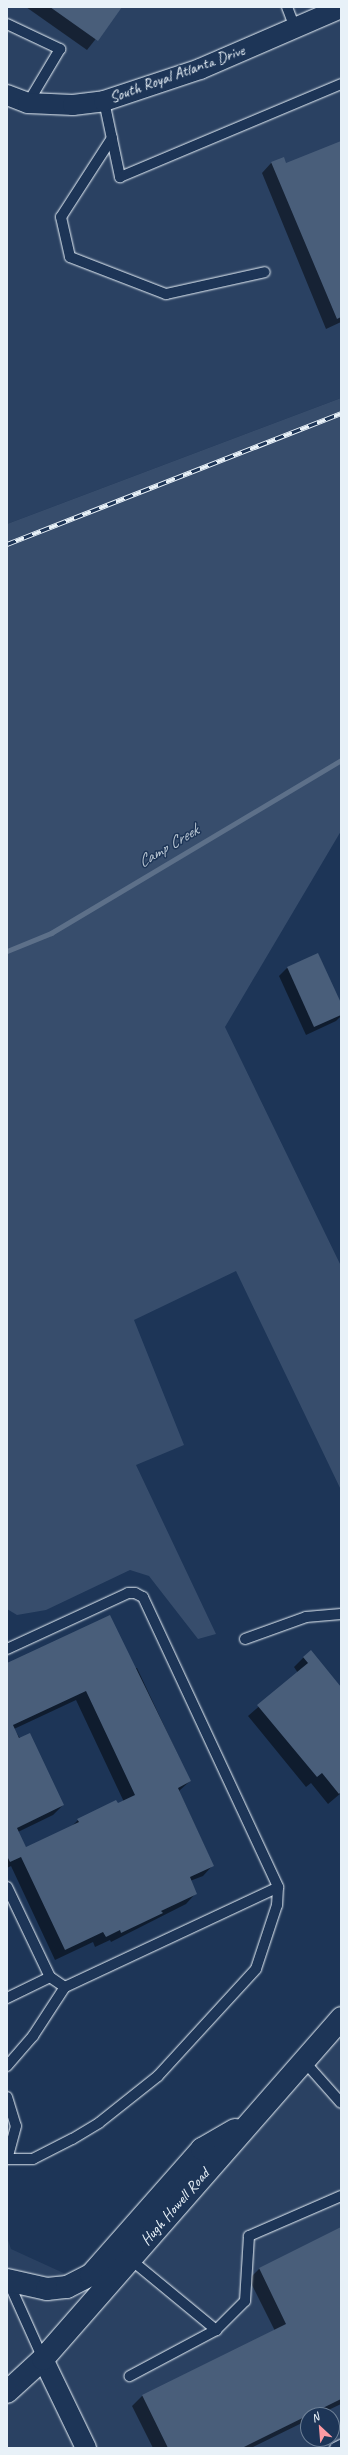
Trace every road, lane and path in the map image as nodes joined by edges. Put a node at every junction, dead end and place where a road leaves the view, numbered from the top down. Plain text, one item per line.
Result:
1 (287, 7) edge
2 (341, 8) edge
3 (7, 24) edge
4 (295, 28) junction
5 (341, 84) edge
6 (14, 100) edge
7 (104, 101) junction
8 (112, 138) junction
9 (265, 272) dead end
10 (341, 1614) edge
11 (245, 1639) dead end
12 (7, 1649) edge
13 (7, 1887) edge
14 (278, 1887) junction
15 (50, 1977) junction
16 (65, 1987) junction
17 (7, 1998) edge
18 (341, 2018) edge
19 (302, 2060) junction
20 (7, 2066) edge
21 (7, 2097) edge
22 (341, 2103) edge
23 (250, 2121) junction
24 (7, 2159) edge
25 (341, 2196) edge
26 (130, 2259) junction
27 (7, 2280) edge
28 (216, 2330) junction
29 (43, 2359) junction
30 (130, 2376) dead end
31 (7, 2392) edge
32 (341, 2445) edge
33 (86, 2448) edge
34 (335, 2448) edge

1 - 4 lane
2 - 4 street, South Royal Atlanta Drive
3 - 6 lane
4 - 7 street, South Royal Atlanta Drive
5 - 8 lane
6 - 7 street, South Royal Atlanta Drive
7 - 8 lane
8 - 9 lane
10 - 11 lane
12 - 14 lane
13 - 15 lane
14 - 16 lane
14 - 24 lane
15 - 16 lane
15 - 17 lane
16 - 20 lane
18 - 19 main road, Hugh Howell Road
19 - 22 lane
19 - 23 main road, Hugh Howell Road
21 - 24 lane
23 - 26 main road, Hugh Howell Road
23 - 27 main road
25 - 28 lane
26 - 28 lane
26 - 29 main road, Hugh Howell Road
27 - 29 lane
28 - 30 lane
29 - 31 main road, Hugh Howell Road
29 - 33 street
32 - 34 lane

